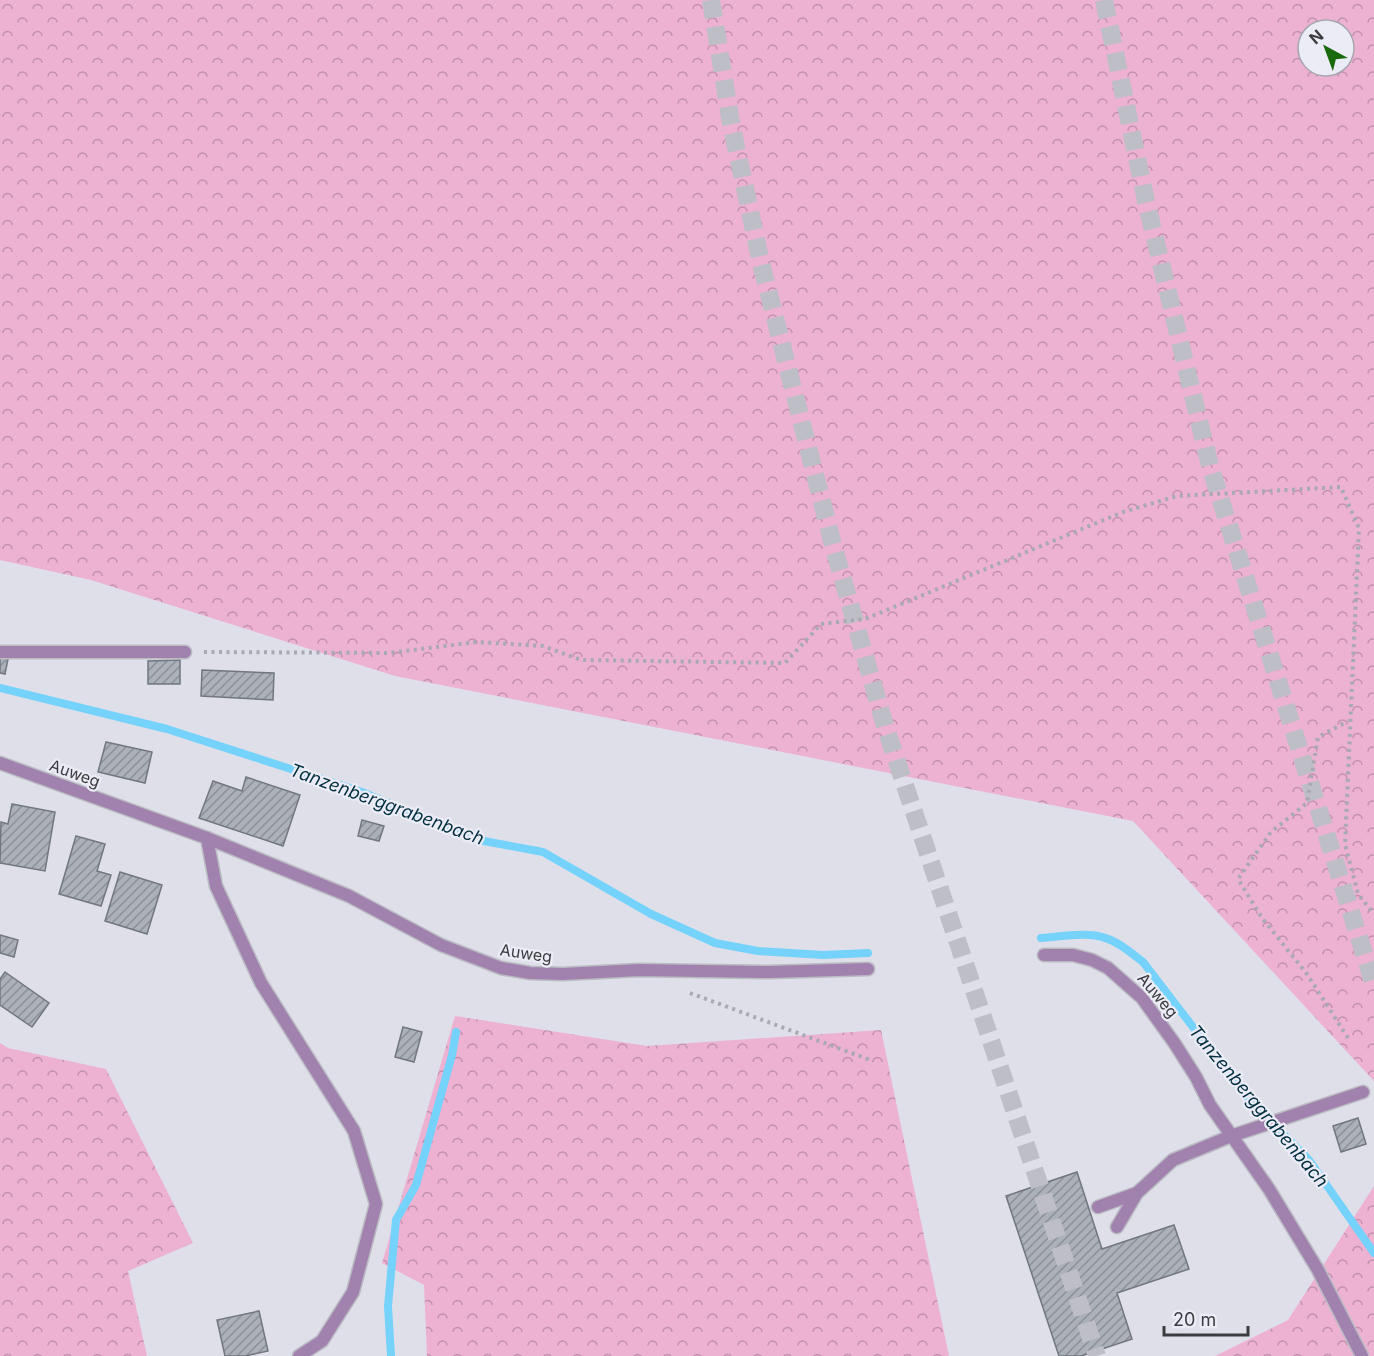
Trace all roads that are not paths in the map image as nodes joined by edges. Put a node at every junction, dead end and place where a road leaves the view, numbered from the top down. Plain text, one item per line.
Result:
1 (0, 652) edge
2 (186, 652) road end
3 (0, 763) edge
4 (207, 838) junction
5 (1044, 956) dead end
6 (868, 969) dead end
7 (1363, 1092) dead end
8 (1231, 1136) junction
9 (1137, 1193) junction
10 (1098, 1207) dead end
11 (1117, 1227) dead end
12 (298, 1356) edge
13 (1362, 1356) edge

1 - 2 street
3 - 4 street, Auweg
4 - 6 street, Auweg
4 - 12 street
5 - 8 street, Auweg
7 - 8 street
8 - 9 street
8 - 13 street, Auweg
9 - 10 street
9 - 11 street

